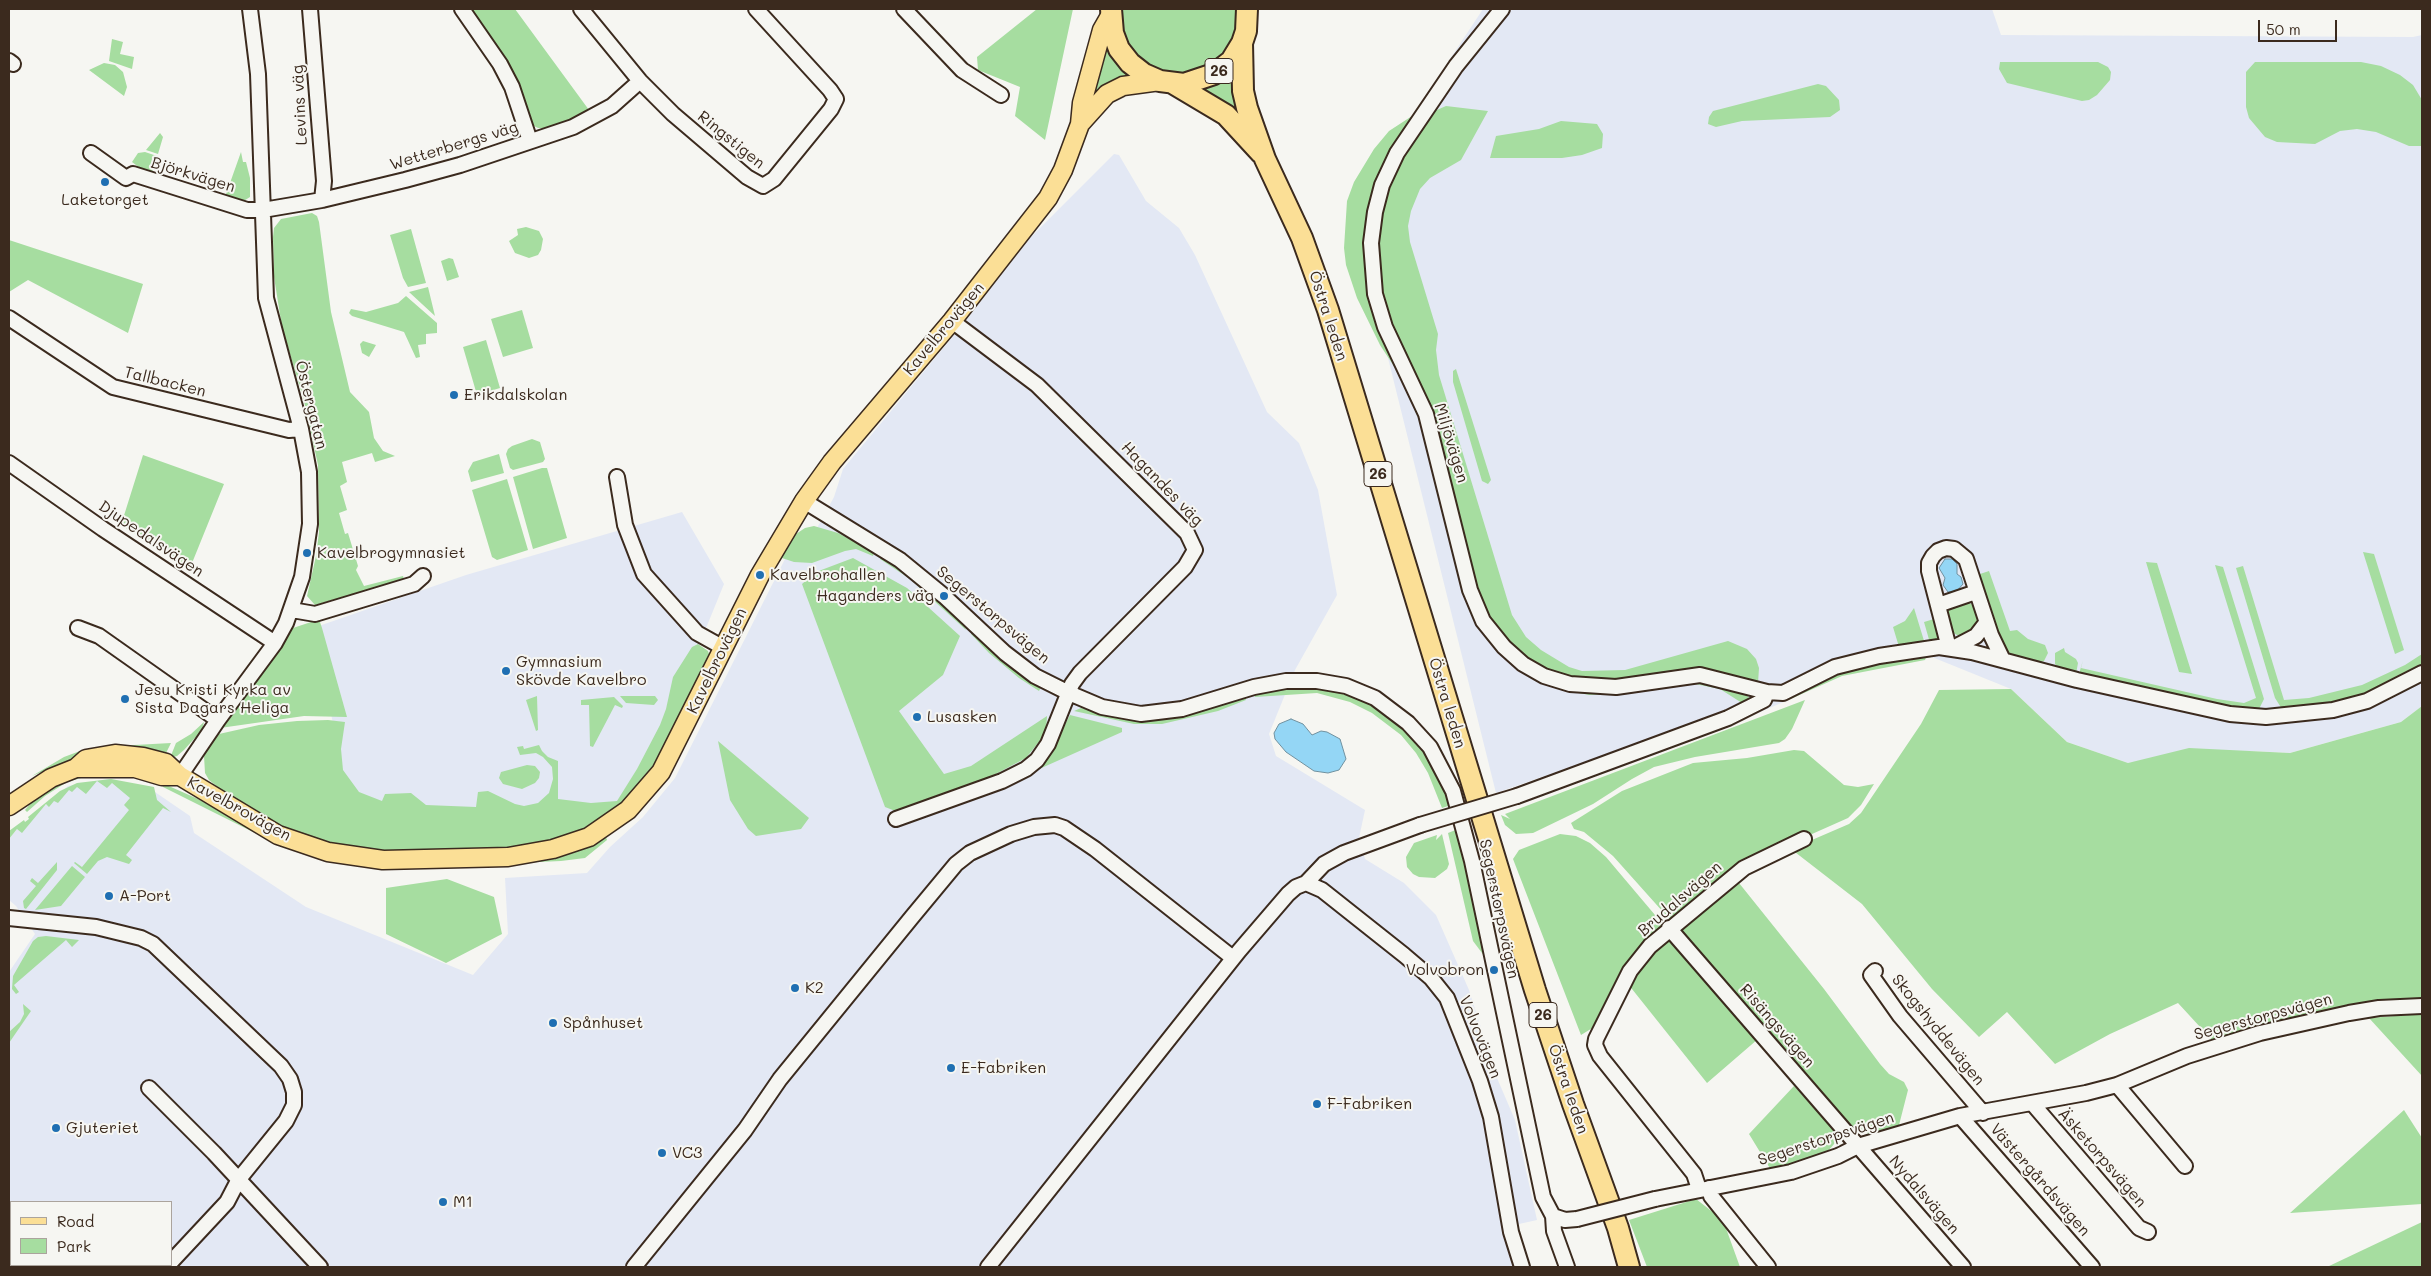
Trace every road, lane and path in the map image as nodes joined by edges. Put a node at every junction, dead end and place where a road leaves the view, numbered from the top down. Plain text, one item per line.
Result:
1 (250, 9) edge
2 (310, 9) edge
3 (462, 9) edge
4 (581, 9) edge
5 (756, 9) edge
6 (904, 9) edge
7 (1502, 9) edge
8 (1111, 12) edge
9 (1250, 12) edge
10 (1242, 43) junction
11 (640, 81) junction
12 (1167, 82) junction
13 (1001, 96) dead end
14 (1080, 124) junction
15 (530, 141) junction
16 (91, 153) dead end
17 (1265, 158) junction
18 (322, 200) junction
19 (263, 210) junction
20 (9, 318) edge
21 (952, 321) junction
22 (301, 428) junction
23 (9, 463) edge
24 (617, 477) dead end
25 (804, 501) junction
26 (423, 576) dead end
27 (1976, 592) junction
28 (1938, 605) junction
29 (292, 610) junction
30 (1986, 623) junction
31 (78, 628) dead end
32 (275, 643) junction
33 (724, 648) junction
34 (1951, 648) junction
35 (2003, 660) junction
36 (2422, 673) edge
37 (1767, 692) junction
38 (1069, 693) junction
39 (218, 720) junction
40 (180, 776) junction
41 (9, 806) edge
42 (896, 819) dead end
43 (1804, 839) dead end
44 (1306, 883) junction
45 (9, 918) edge
46 (1669, 928) junction
47 (1233, 958) junction
48 (1875, 971) dead end
49 (2422, 1006) edge
50 (2117, 1085) junction
51 (148, 1088) dead end
52 (2032, 1103) junction
53 (1983, 1113) junction
54 (1960, 1116) junction
55 (1858, 1146) junction
56 (2185, 1166) dead end
57 (239, 1179) junction
58 (1704, 1188) junction
59 (1552, 1216) junction
60 (2148, 1232) dead end
61 (1628, 1261) edge
62 (172, 1262) edge
63 (320, 1267) edge
64 (634, 1267) edge
65 (988, 1267) edge
66 (1522, 1267) edge
67 (1567, 1267) edge
68 (1768, 1267) edge
69 (1963, 1267) edge
70 (2092, 1267) edge

1 - 19 street, Östergatan
2 - 18 street, Levins väg
3 - 15 street
4 - 11 street, Ringstigen
5 - 11 street, Ringstigen
6 - 13 street
7 - 37 street, Miljövägen
8 - 12 highway, 26
8 - 14 main road, Kavelbrovägen
9 - 10 highway, 26
10 - 12 highway, 26
10 - 17 highway, Östra leden / 26
11 - 15 street, Wetterbergs väg
12 - 14 main road, Kavelbrovägen
12 - 17 highway, Östra leden / 26
14 - 21 main road, Kavelbrovägen
15 - 18 street, Wetterbergs väg
16 - 19 street, Björkvägen
17 - 61 highway, Östra leden / 26
18 - 19 street, Wetterbergs väg
19 - 22 street, Östergatan
20 - 22 street, Tallbacken
21 - 25 main road, Kavelbrovägen
21 - 38 street, Hagandes väg
22 - 29 street, Östergatan
23 - 32 street, Djupedalsvägen
24 - 33 street
25 - 33 main road, Kavelbrovägen
25 - 38 street, Segerstorpsvägen
26 - 29 street
27 - 28 street
27 - 28 street
27 - 30 street
28 - 34 street
29 - 32 street, Östergatan
30 - 34 street
30 - 35 street
31 - 39 street
32 - 39 street, Östergatan
33 - 40 main road, Kavelbrovägen
34 - 35 street
34 - 37 street
35 - 36 street
37 - 44 street, bridge
38 - 42 street, Hagandes väg
38 - 59 street, Segerstorpsvägen
39 - 40 street, Östergatan
40 - 41 main road, Kavelbrovägen
43 - 46 street, Brudalsvägen
44 - 47 street
44 - 66 street, Volvovägen
45 - 57 street
46 - 55 street, Risängsvägen
46 - 58 street, Brudalsvägen
47 - 64 street
47 - 65 street
48 - 53 street, Skogshyddevägen
49 - 50 street, Segerstorpsvägen
50 - 52 street, Segerstorpsvägen
50 - 56 street
51 - 57 street
52 - 53 street, Segerstorpsvägen
52 - 60 street, Äsketorpsvägen
53 - 54 street, Segerstorpsvägen
54 - 55 street, Segerstorpsvägen
54 - 70 street, Västergårdsvägen
55 - 58 street, Segerstorpsvägen
55 - 69 street, Nydalsvägen
57 - 62 street
57 - 63 street
58 - 59 street, Segerstorpsvägen, bridge
58 - 68 street
59 - 67 street

